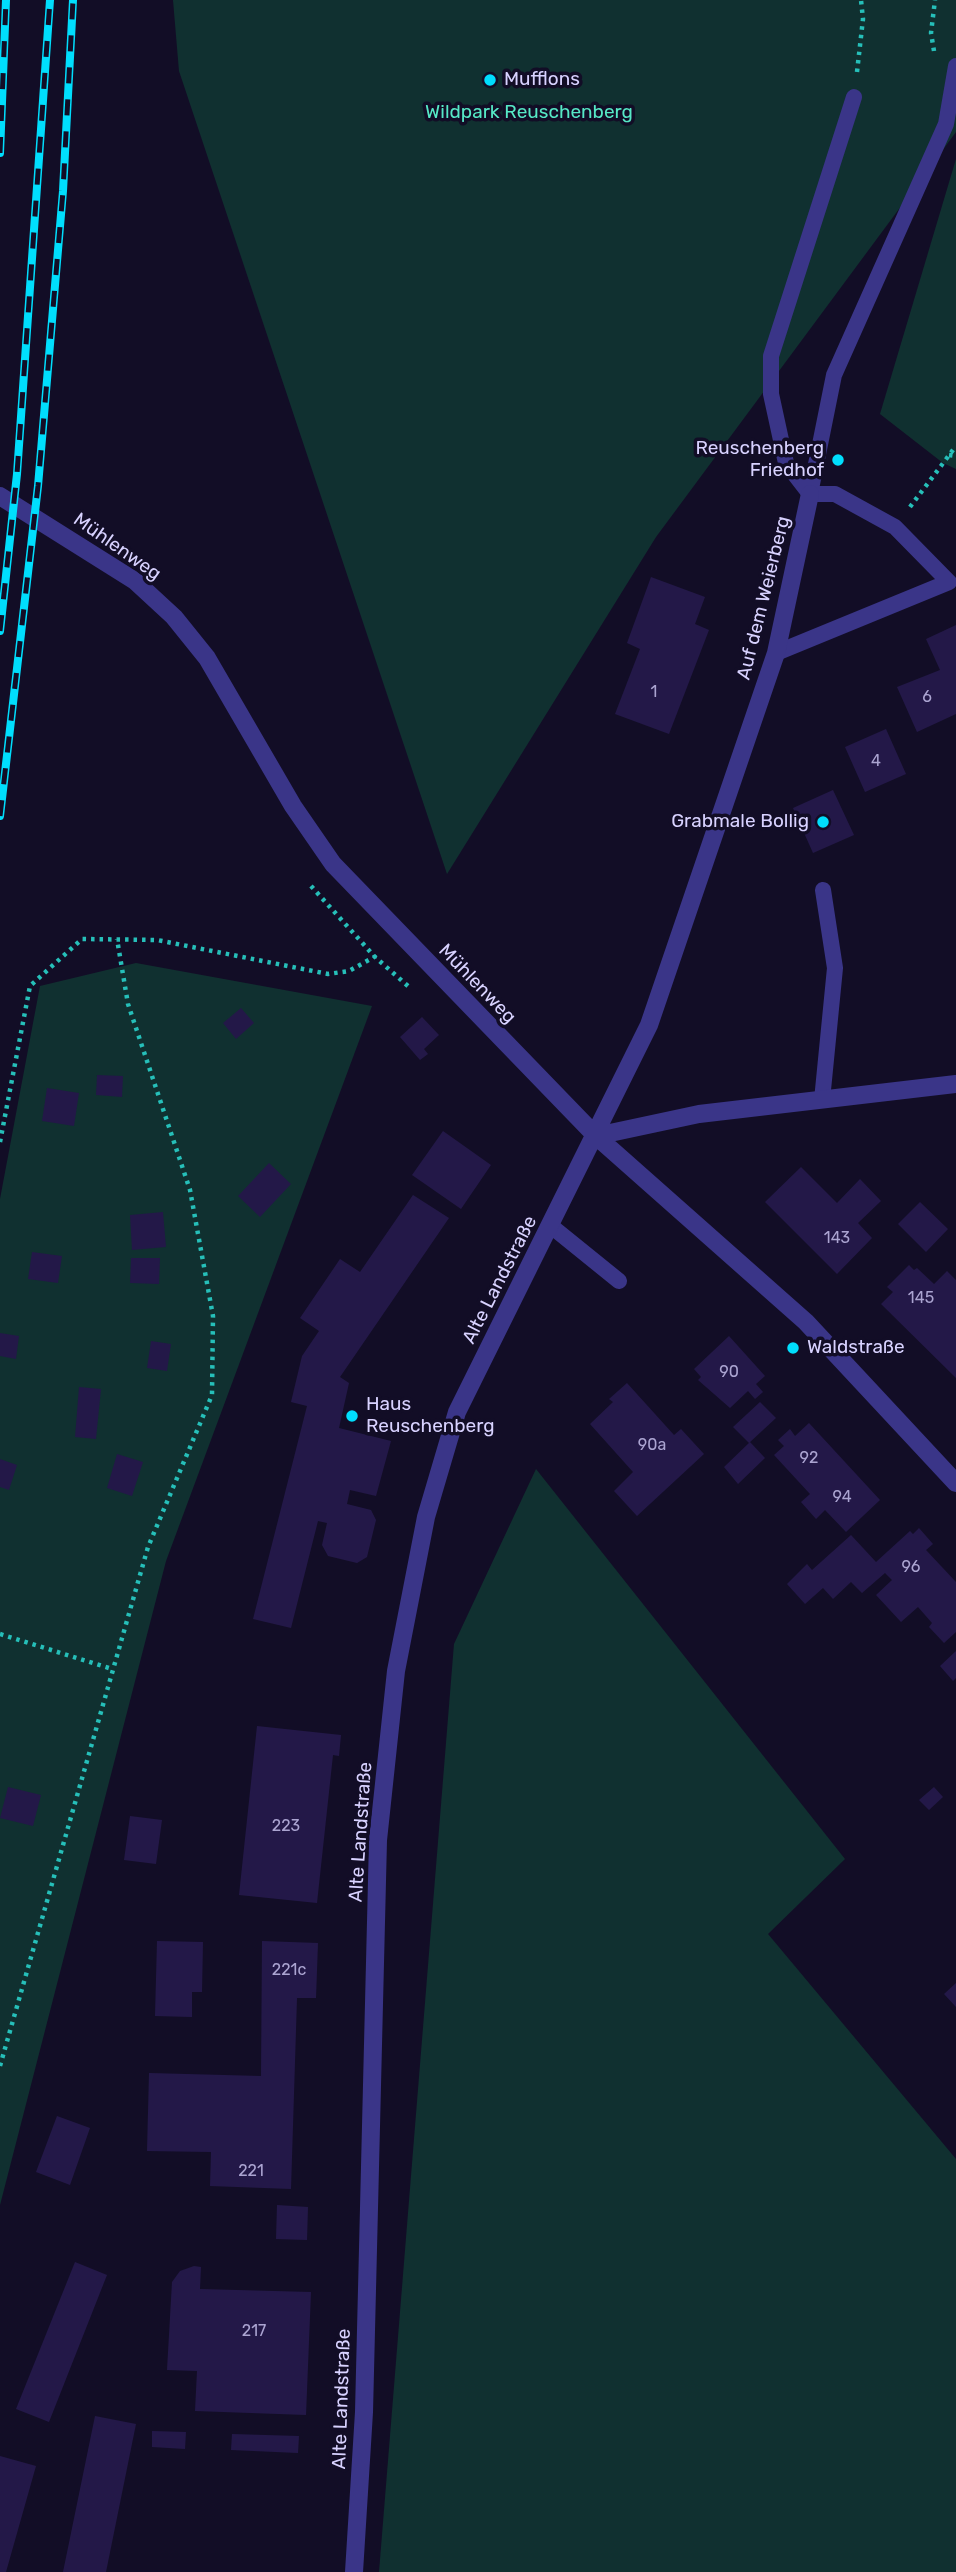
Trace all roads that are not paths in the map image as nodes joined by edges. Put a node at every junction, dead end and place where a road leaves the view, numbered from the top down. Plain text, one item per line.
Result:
1 (956, 66) edge
2 (854, 97) road end
3 (810, 494) junction
4 (0, 496) edge
5 (776, 653) junction
6 (823, 890) dead end
7 (956, 1084) edge
8 (822, 1100) junction
9 (596, 1136) junction
10 (551, 1226) junction
11 (619, 1281) dead end
12 (956, 1483) edge
13 (354, 2572) edge

1 - 3 lane, Auf dem Weierberg
2 - 3 lane
3 - 5 street, Auf dem Weierberg
3 - 5 lane
4 - 9 street, Mühlenweg
5 - 9 street, Auf dem Weierberg
6 - 8 lane
7 - 8 street
8 - 9 street
9 - 10 street, Alte Landstraße
9 - 12 street, Mühlenweg
10 - 11 lane
10 - 13 street, Alte Landstraße

